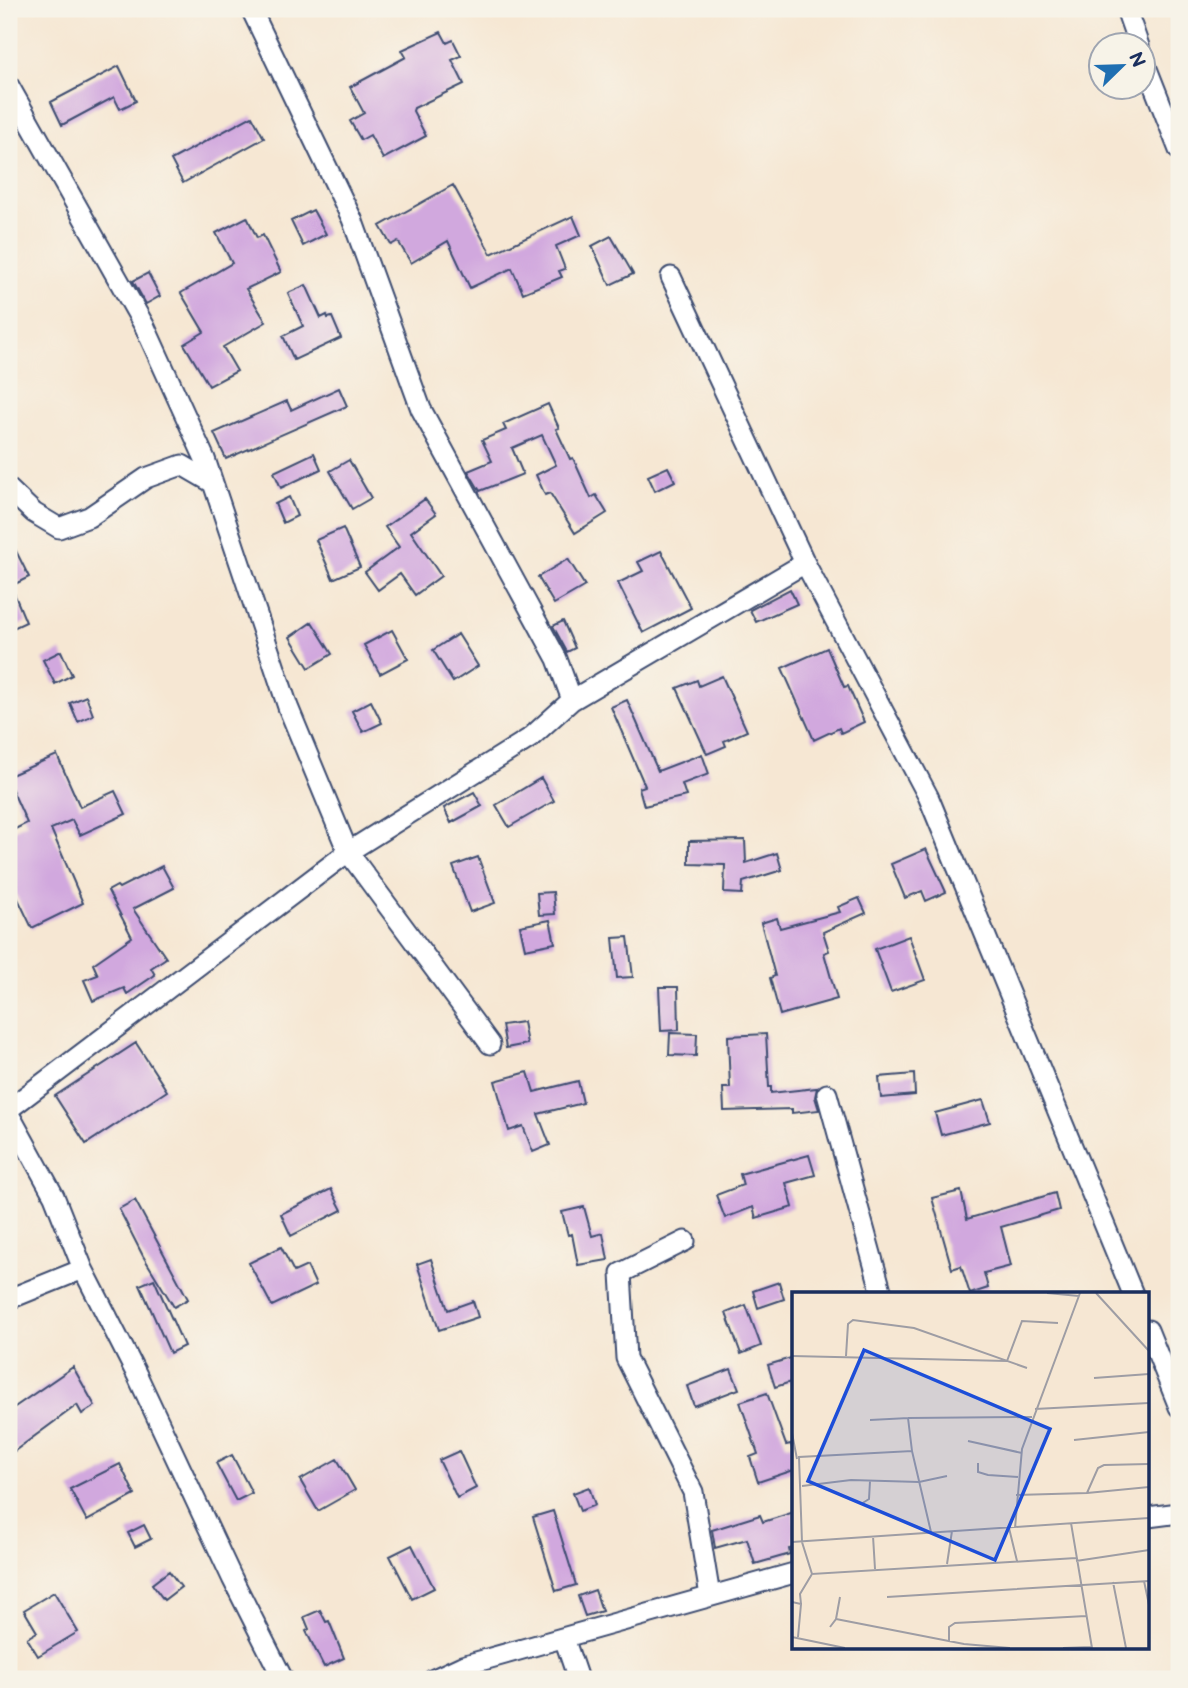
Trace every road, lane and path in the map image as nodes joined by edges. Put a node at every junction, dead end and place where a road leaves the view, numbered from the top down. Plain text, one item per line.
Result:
1 (251, 9) edge
2 (1126, 9) edge
3 (1134, 32) edge
4 (9, 86) edge
5 (1156, 90) edge
6 (1179, 150) edge
7 (671, 276) dead end
8 (213, 482) junction
9 (9, 489) edge
10 (805, 563) junction
11 (572, 700) junction
12 (348, 852) junction
13 (490, 1044) dead end
14 (827, 1094) dead end
15 (9, 1111) edge
16 (685, 1241) dead end
17 (83, 1269) junction
18 (881, 1292) edge
19 (1132, 1292) edge
20 (9, 1300) edge
21 (1150, 1335) edge
22 (1179, 1407) edge
23 (1179, 1513) edge
24 (1150, 1517) edge
25 (792, 1574) edge
26 (710, 1596) junction
27 (564, 1638) junction
28 (284, 1679) edge
29 (434, 1679) edge
30 (578, 1679) edge

1 - 11 street
2 - 3 street
4 - 8 street
5 - 6 street
7 - 10 street
8 - 9 street
8 - 12 street
10 - 11 street
10 - 19 street
11 - 12 street
12 - 13 street
12 - 15 street
14 - 18 street
15 - 17 street
16 - 26 street
17 - 20 street
17 - 28 street
21 - 22 street
23 - 24 street
25 - 26 street
26 - 27 street
27 - 29 street
27 - 30 street

